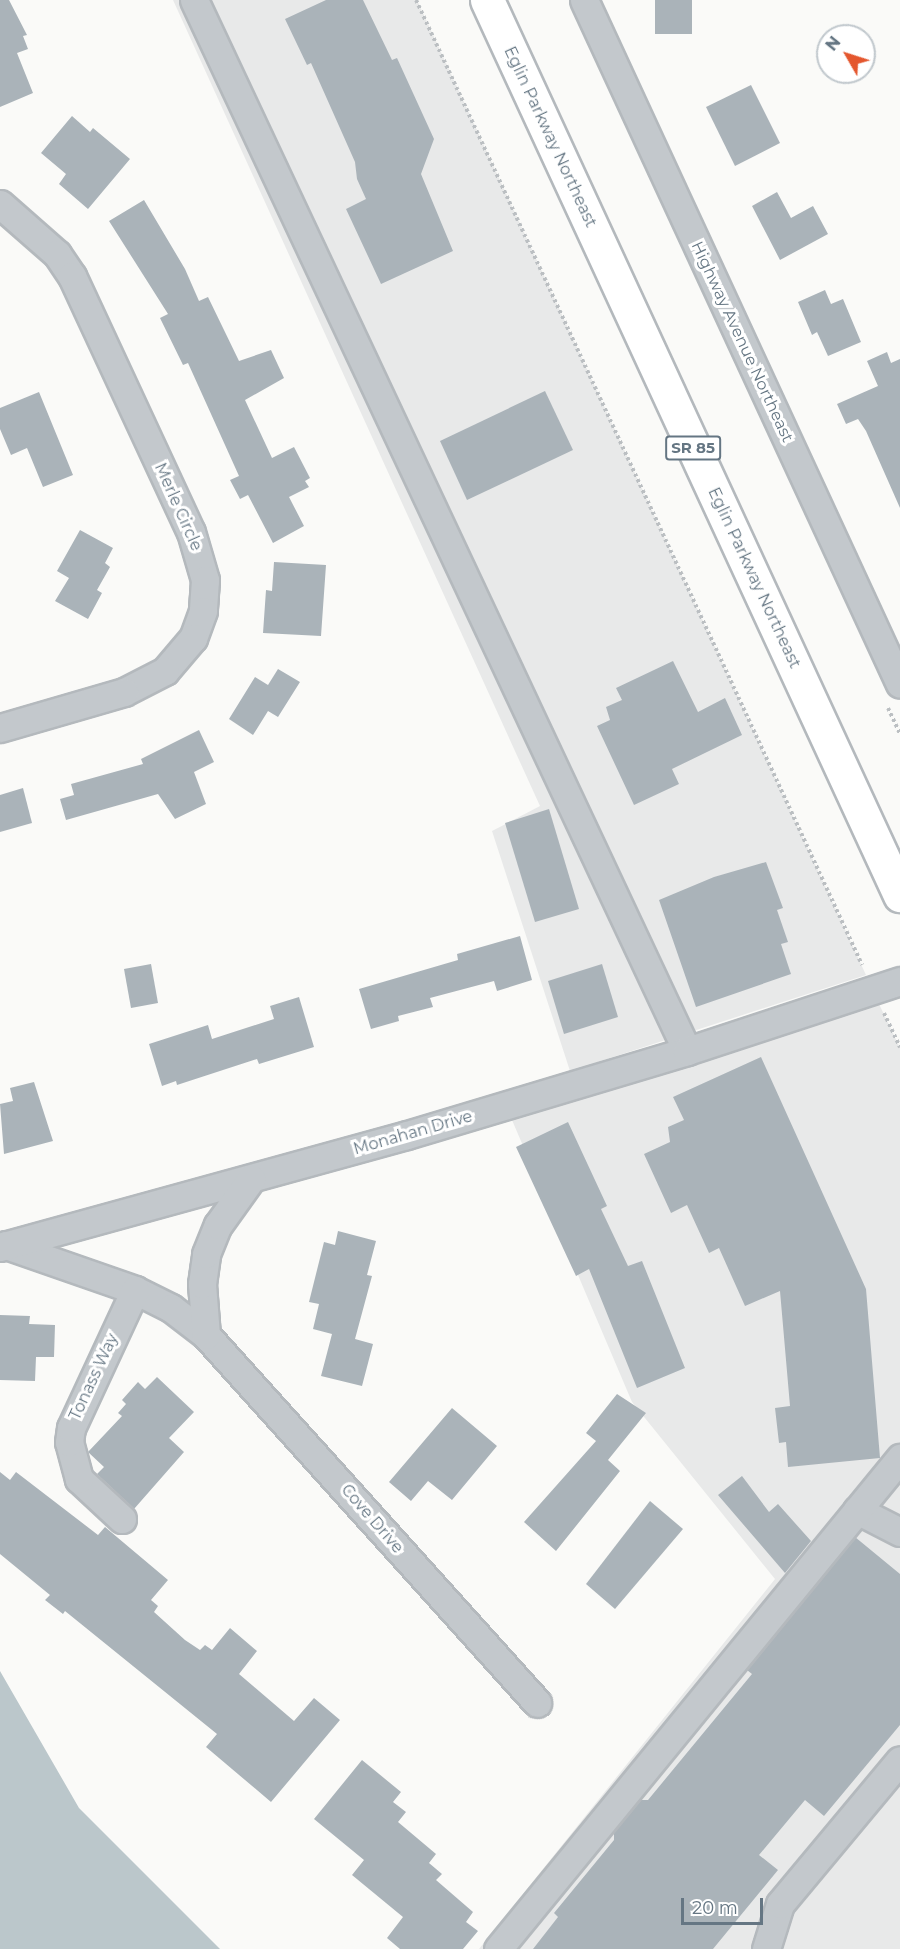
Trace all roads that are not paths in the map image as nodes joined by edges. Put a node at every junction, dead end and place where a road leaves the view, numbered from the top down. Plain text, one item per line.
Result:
1 (194, 0) edge
2 (487, 0) edge
3 (584, 0) edge
4 (0, 204) edge
5 (900, 684) edge
6 (0, 728) edge
7 (900, 896) edge
8 (900, 981) edge
9 (687, 1051) junction
10 (251, 1179) junction
11 (3, 1246) edge
12 (135, 1290) junction
13 (206, 1335) junction
14 (900, 1458) edge
15 (857, 1510) junction
16 (122, 1519) dead end
17 (900, 1532) edge
18 (537, 1703) dead end
19 (900, 1760) edge
20 (498, 1949) edge
21 (766, 1949) edge

1 - 9 street
2 - 7 highway, Eglin Parkway Northeast / SR 85
3 - 5 street, Highway Avenue Northeast
4 - 6 street, Merle Circle
8 - 9 street, Monahan Drive
9 - 10 street, Monahan Drive
10 - 11 street, Monahan Drive
10 - 13 street
11 - 12 street, Cove Drive
12 - 13 street, Cove Drive
12 - 16 street, Tonass Way
13 - 18 street, Cove Drive
14 - 15 street
15 - 17 street
15 - 20 street
19 - 21 street

